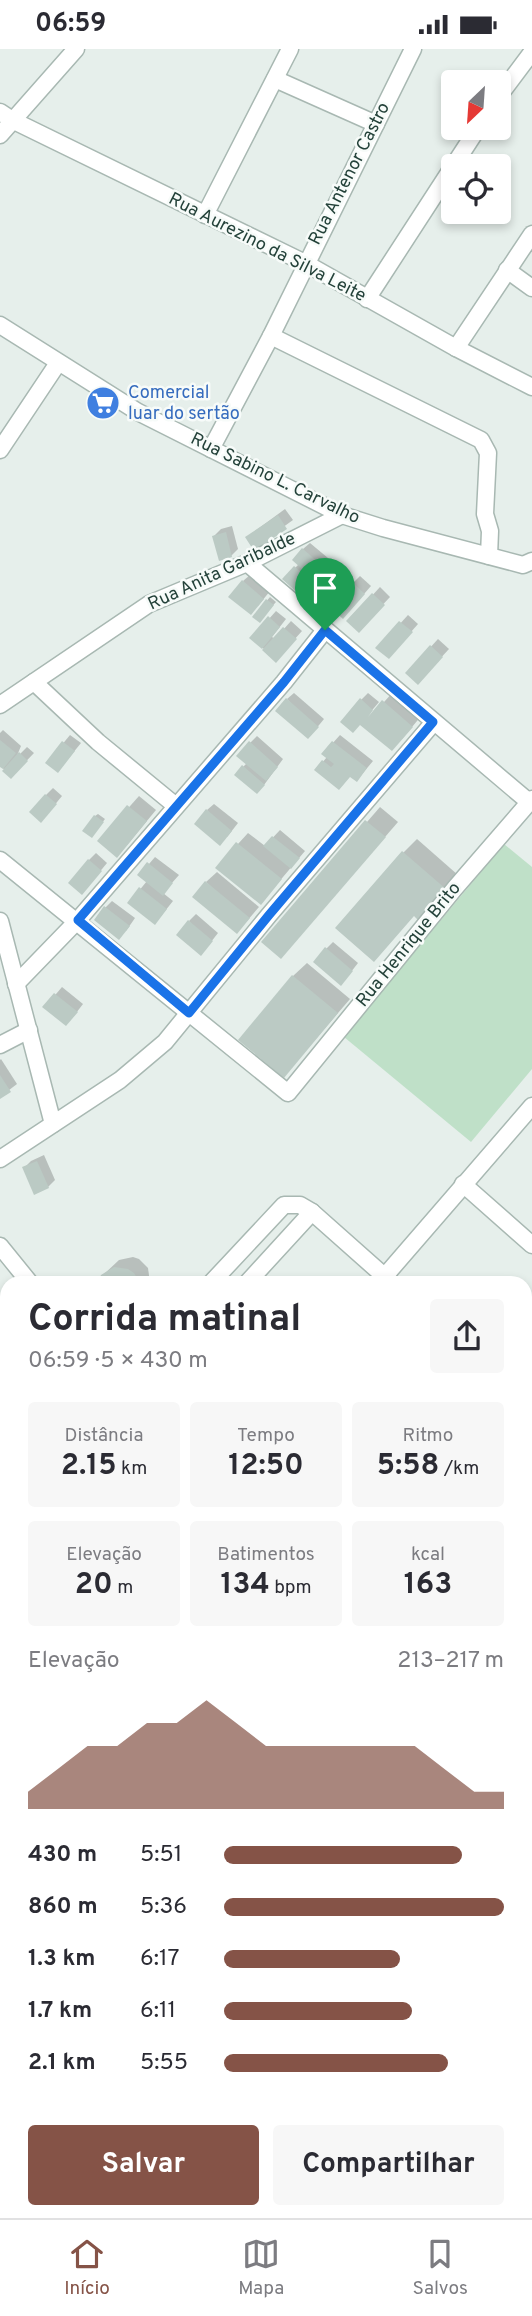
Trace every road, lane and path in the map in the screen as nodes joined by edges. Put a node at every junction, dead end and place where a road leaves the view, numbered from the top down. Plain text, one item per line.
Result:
1 (76, 49) edge
2 (290, 49) edge
3 (413, 49) edge
4 (532, 52) edge
5 (275, 79) junction
6 (511, 80) edge
7 (6, 116) edge
8 (376, 124) junction
9 (0, 135) edge
10 (470, 140) edge
11 (205, 215) junction
12 (532, 234) edge
13 (305, 263) junction
14 (507, 270) junction
15 (532, 288) edge
16 (367, 299) junction
17 (0, 325) edge
18 (271, 336) junction
19 (456, 348) junction
20 (58, 363) junction
21 (532, 387) edge
22 (211, 449) junction
23 (0, 450) edge
24 (342, 515) junction
25 (489, 555) junction
26 (247, 563) junction
27 (529, 567) edge
28 (325, 630) junction
29 (34, 682) junction
30 (0, 705) edge
31 (433, 722) junction
32 (530, 801) edge
33 (176, 806) junction
34 (0, 860) edge
35 (78, 920) junction
36 (1, 930) edge
37 (16, 984) junction
38 (189, 1013) junction
39 (29, 1030) junction
40 (0, 1045) edge
41 (532, 1106) edge
42 (53, 1124) junction
43 (0, 1159) edge
44 (463, 1184) junction
45 (312, 1212) junction
46 (532, 1245) edge
47 (0, 1246) edge
48 (24, 1276) edge
49 (218, 1276) edge
50 (253, 1276) edge
51 (384, 1276) edge
52 (391, 1276) edge

1 - 7 street
2 - 5 street
3 - 8 street, Rua Antenor Castro
4 - 6 street
5 - 8 street
5 - 11 street
7 - 9 street
7 - 11 street, Rua Aurezino da Silva Leite
8 - 13 street, Rua Antenor Castro
10 - 16 street
11 - 13 street, Rua Aurezino da Silva Leite
12 - 14 street
13 - 16 street, Rua Aurezino da Silva Leite
13 - 18 street, Rua Antenor Castro
14 - 15 street
14 - 19 street
16 - 19 street, Rua Aurezino da Silva Leite
17 - 20 street, Rua Sabino L. Carvalho
18 - 22 street, Rua Antenor Castro
18 - 25 street
19 - 21 street, Rua Aurezino da Silva Leite
20 - 22 street, Rua Sabino L. Carvalho
20 - 23 street
22 - 24 street, Rua Sabino L. Carvalho
24 - 25 street, Rua Sabino L. Carvalho
24 - 26 street, Rua Anita Garibalde
25 - 27 street, Rua Sabino L. Carvalho
26 - 28 street
26 - 29 street, Rua Anita Garibalde
28 - 31 street
28 - 33 street
29 - 30 street, Rua Anita Garibalde
29 - 33 street
31 - 32 street
31 - 38 street
32 - 38 street, Rua Henrique Brito
33 - 35 street
34 - 35 street
35 - 37 street
35 - 38 street
36 - 37 street
37 - 39 street
38 - 42 street
39 - 40 street
39 - 42 street
41 - 44 street
42 - 43 street
44 - 46 street
44 - 52 street
45 - 49 street
45 - 50 street
45 - 51 street
47 - 48 street

